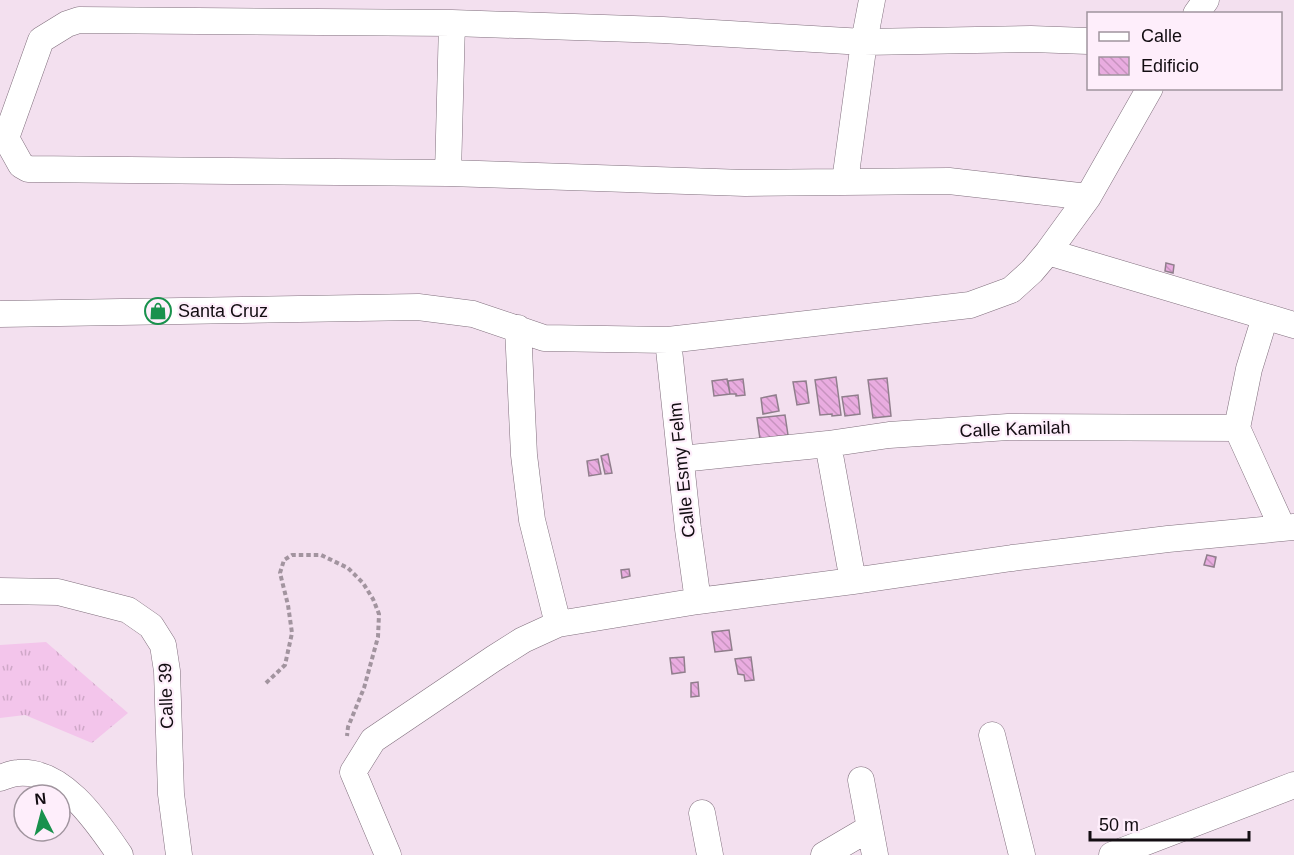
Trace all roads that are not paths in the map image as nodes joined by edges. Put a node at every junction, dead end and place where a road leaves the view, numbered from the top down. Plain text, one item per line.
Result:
1 (872, 0) edge
2 (452, 23) junction
3 (1087, 41) edge
4 (864, 42) junction
5 (1149, 90) edge
6 (448, 173) junction
7 (845, 181) junction
8 (1088, 197) junction
9 (1048, 252) junction
10 (0, 314) edge
11 (1265, 317) junction
12 (1294, 325) edge
13 (518, 328) junction
14 (668, 340) junction
15 (1237, 428) junction
16 (828, 444) junction
17 (681, 459) junction
18 (1288, 527) edge
19 (853, 581) junction
20 (0, 591) edge
21 (698, 601) junction
22 (558, 624) junction
23 (992, 735) dead end
24 (0, 778) edge
25 (861, 780) dead end
26 (1294, 785) edge
27 (702, 813) dead end
28 (870, 828) junction
29 (120, 855) edge
30 (179, 855) edge
31 (388, 855) edge
32 (710, 855) edge
33 (824, 855) edge
34 (875, 855) edge
35 (1022, 855) edge
36 (1112, 855) edge

1 - 4 street
2 - 4 street
2 - 6 street
2 - 6 street
3 - 4 street
4 - 7 street
5 - 8 street
6 - 7 street
7 - 8 street
8 - 9 street
9 - 11 street
9 - 14 street
10 - 13 street
11 - 12 street
11 - 15 street
13 - 14 street
13 - 22 street
14 - 17 street, Calle Esmy Felm
15 - 16 street, Calle Kamilah
15 - 18 street
16 - 17 street, Calle Kamilah
16 - 19 street
17 - 21 street, Calle Esmy Felm
18 - 19 street
19 - 21 street
20 - 30 street, Calle 39
21 - 22 street
22 - 31 street
23 - 35 street
24 - 29 street
25 - 28 street
26 - 36 street
27 - 32 street
28 - 33 street
28 - 34 street

